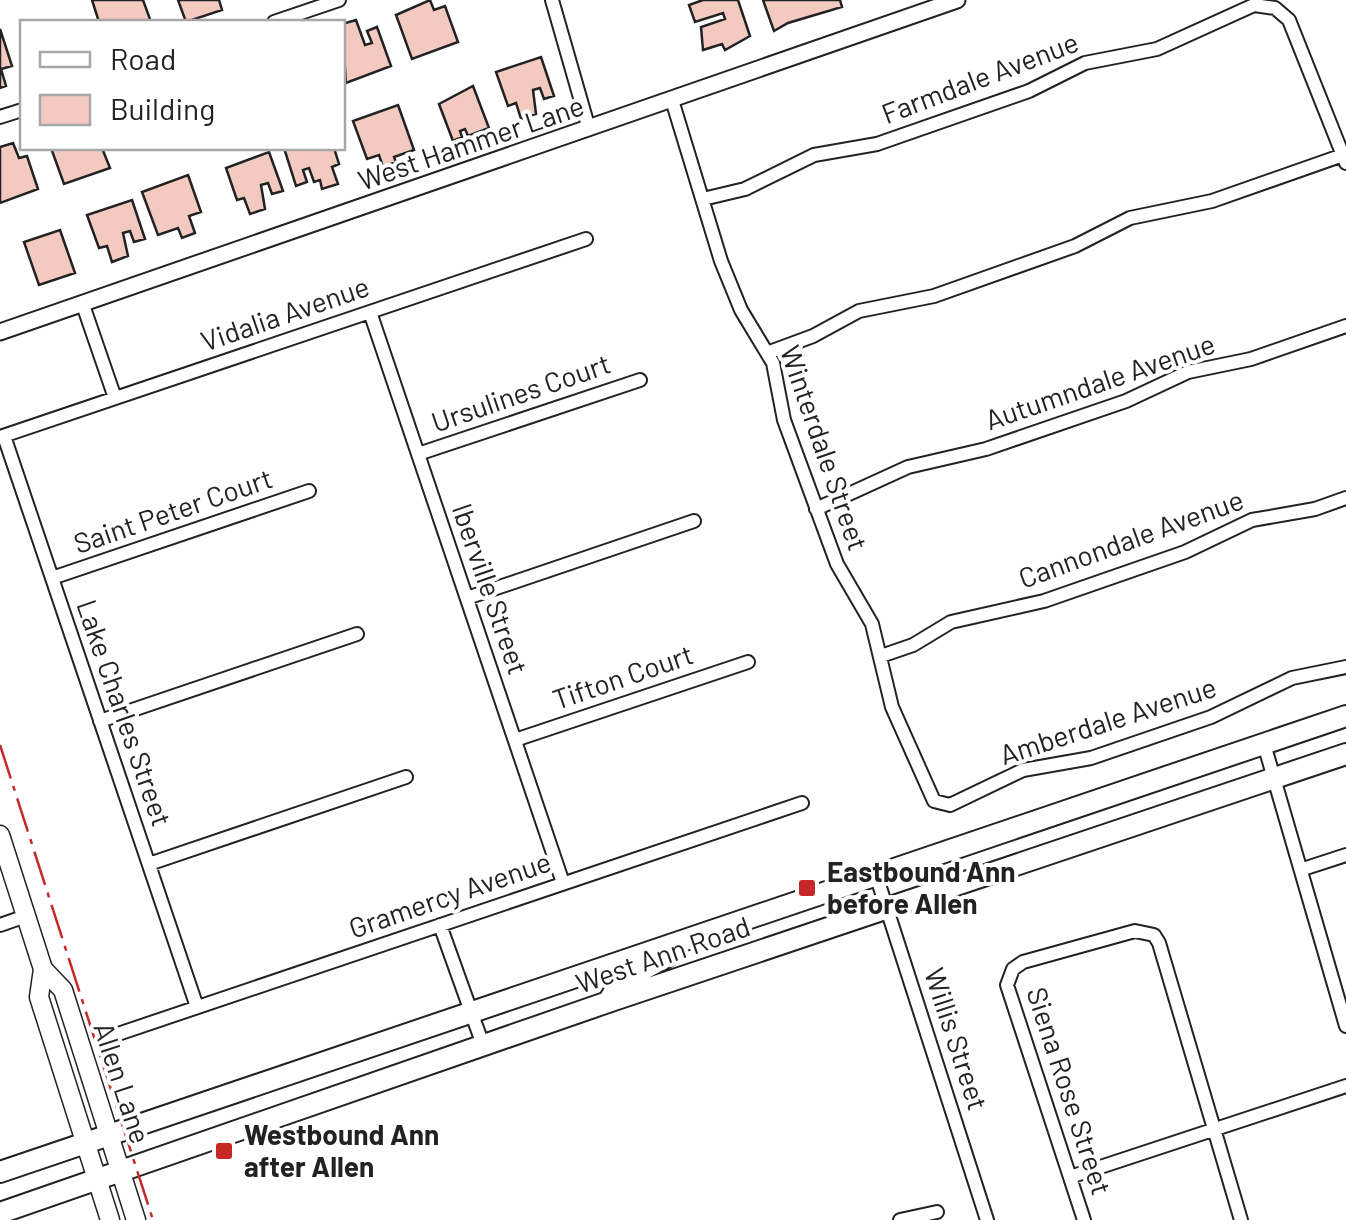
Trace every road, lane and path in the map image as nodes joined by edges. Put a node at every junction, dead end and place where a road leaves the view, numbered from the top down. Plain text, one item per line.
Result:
1 (339, 0) edge
2 (552, 0) edge
3 (957, 0) edge
4 (280, 20) edge
5 (672, 100) junction
6 (588, 129) junction
7 (1345, 158) edge
8 (703, 199) junction
9 (586, 239) dead end
10 (83, 305) junction
11 (370, 312) junction
12 (1346, 326) edge
13 (0, 332) edge
14 (767, 353) junction
15 (640, 380) dead end
16 (115, 398) junction
17 (2, 436) edge
18 (418, 454) junction
19 (309, 492) dead end
20 (1346, 498) edge
21 (816, 509) junction
22 (694, 521) dead end
23 (52, 578) junction
24 (467, 598) junction
25 (358, 634) dead end
26 (881, 656) junction
27 (748, 662) dead end
28 (1346, 667) edge
29 (1346, 716) edge
30 (100, 721) junction
31 (515, 740) junction
32 (1264, 744) junction
33 (1346, 754) edge
34 (406, 777) dead end
35 (1276, 777) junction
36 (802, 802) dead end
37 (941, 805) joint
38 (0, 835) edge
39 (1346, 855) edge
40 (148, 864) junction
41 (1302, 870) junction
42 (876, 875) junction
43 (563, 883) junction
44 (887, 908) junction
45 (26, 916) junction
46 (737, 922) junction
47 (0, 925) edge
48 (440, 925) junction
49 (43, 969) junction
50 (608, 1002) junction
51 (197, 1007) junction
52 (471, 1012) junction
53 (1346, 1026) edge
54 (115, 1035) dead end
55 (482, 1045) junction
56 (1346, 1086) edge
57 (1212, 1130) junction
58 (109, 1133) junction
59 (85, 1141) junction
60 (121, 1171) junction
61 (0, 1172) edge
62 (1070, 1177) junction
63 (97, 1179) junction
64 (937, 1212) dead end
65 (0, 1213) edge
66 (110, 1220) edge
67 (136, 1220) edge
68 (900, 1220) edge
69 (987, 1220) edge
70 (1084, 1220) edge
71 (1240, 1220) edge

1 - 4 street
2 - 6 street
3 - 5 street, West Hammer Lane
5 - 6 street, West Hammer Lane
5 - 8 street, Winterdale Street
6 - 10 street, West Hammer Lane
7 - 8 street, Farmdale Avenue
7 - 14 street
8 - 14 street, Winterdale Street
9 - 11 street, Vidalia Avenue
10 - 13 street, West Hammer Lane
10 - 16 street
11 - 16 street, Vidalia Avenue
11 - 18 street, Iberville Street
12 - 21 street, Autumndale Avenue
14 - 21 street, Winterdale Street
15 - 18 street, Ursulines Court
16 - 17 street, Vidalia Avenue
17 - 23 street, Lake Charles Street
18 - 24 street, Iberville Street
19 - 23 street, Saint Peter Court
20 - 26 street, Cannondale Avenue
21 - 26 street, Winterdale Street
22 - 24 street
23 - 30 street, Lake Charles Street
24 - 31 street, Iberville Street
25 - 30 street
26 - 37 street, Winterdale Street
27 - 31 street, Tifton Court
28 - 37 street, Amberdale Avenue
29 - 32 main road, West Ann Road
30 - 40 street, Lake Charles Street
31 - 43 street, Iberville Street
32 - 35 street
32 - 42 main road, West Ann Road
33 - 35 main road, West Ann Road
34 - 40 street
35 - 41 street
35 - 44 main road, West Ann Road
36 - 43 street, Gramercy Avenue
38 - 45 main road, Allen Lane
39 - 41 street
40 - 51 street, Lake Charles Street
41 - 53 street
42 - 44 street, Willis Street
42 - 46 main road, West Ann Road
43 - 48 street, Gramercy Avenue
44 - 50 main road, West Ann Road
44 - 69 street, Willis Street
45 - 47 street
45 - 49 main road, Allen Lane
46 - 50 main road
46 - 52 main road, West Ann Road
48 - 51 street, Gramercy Avenue
48 - 52 street
49 - 58 main road, Allen Lane
49 - 59 main road, Allen Lane
50 - 55 main road, West Ann Road
51 - 54 street, Gramercy Avenue
52 - 55 street
52 - 58 main road, West Ann Road
55 - 60 main road, West Ann Road
56 - 57 street
57 - 62 street
57 - 62 street, Siena Rose Street
57 - 71 street
58 - 59 main road, West Ann Road
58 - 60 main road, Allen Lane
59 - 61 main road, West Ann Road
59 - 63 main road, Allen Lane
60 - 63 main road, West Ann Road
60 - 67 main road, Allen Lane
62 - 70 street, Siena Rose Street
63 - 65 main road, West Ann Road
63 - 66 main road, Allen Lane
64 - 68 street

